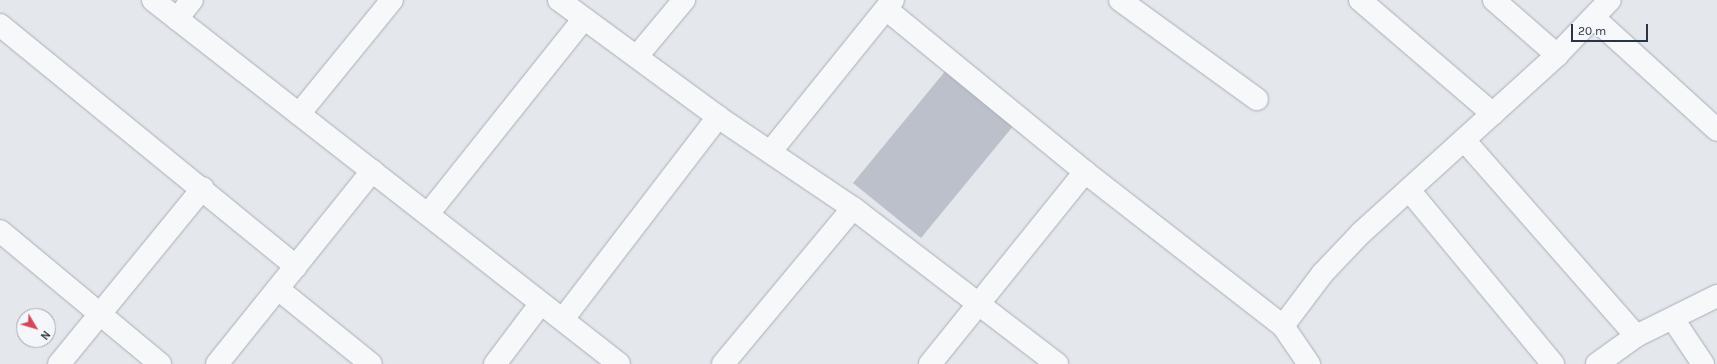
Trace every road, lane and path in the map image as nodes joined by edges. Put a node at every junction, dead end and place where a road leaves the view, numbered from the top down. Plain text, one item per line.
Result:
1 (153, 0) edge
2 (192, 0) edge
3 (392, 0) edge
4 (559, 0) edge
5 (684, 0) edge
6 (1120, 0) edge
7 (1360, 0) edge
8 (1494, 0) edge
9 (1610, 0) edge
10 (889, 5) edge
11 (1594, 18) junction
12 (177, 19) junction
13 (584, 20) junction
14 (0, 24) edge
15 (638, 55) junction
16 (1557, 55) junction
17 (1257, 99) dead end
18 (299, 114) junction
19 (1494, 114) junction
20 (718, 117) junction
21 (1717, 130) edge
22 (1464, 140) junction
23 (771, 151) junction
24 (372, 171) junction
25 (1085, 172) junction
26 (203, 188) junction
27 (1409, 190) junction
28 (853, 208) junction
29 (428, 214) junction
30 (0, 231) edge
31 (296, 266) junction
32 (278, 289) junction
33 (1717, 296) edge
34 (980, 302) junction
35 (541, 303) junction
36 (101, 313) junction
37 (563, 319) junction
38 (1673, 319) junction
39 (1283, 326) junction
40 (1636, 336) junction
41 (59, 364) edge
42 (160, 364) edge
43 (217, 364) edge
44 (370, 364) edge
45 (495, 364) edge
46 (619, 364) edge
47 (723, 364) edge
48 (930, 364) edge
49 (1057, 364) edge
50 (1309, 364) edge
51 (1553, 364) edge
52 (1597, 364) edge
53 (1703, 364) edge

1 - 12 street
2 - 12 street
3 - 18 street
4 - 13 street
5 - 15 street
6 - 17 street
7 - 19 street
8 - 16 street
9 - 11 street
10 - 23 street
10 - 25 street
11 - 16 street
11 - 21 street
12 - 18 street
13 - 15 street
13 - 29 street
14 - 26 street
15 - 20 street
16 - 19 street
18 - 24 street
19 - 22 street
20 - 23 street
20 - 37 street
22 - 27 street
22 - 40 street
23 - 28 street
24 - 29 street
24 - 31 street
25 - 34 street
25 - 39 street
26 - 31 street
26 - 36 street
27 - 39 street
27 - 51 street
28 - 34 street
28 - 47 street
29 - 35 street
30 - 36 street
31 - 32 street
32 - 43 street
32 - 44 street
33 - 38 street
34 - 48 street
34 - 49 street
35 - 37 street
35 - 45 street
36 - 41 street
36 - 42 street
37 - 46 street
38 - 40 street
38 - 53 street
39 - 50 street
40 - 52 street

